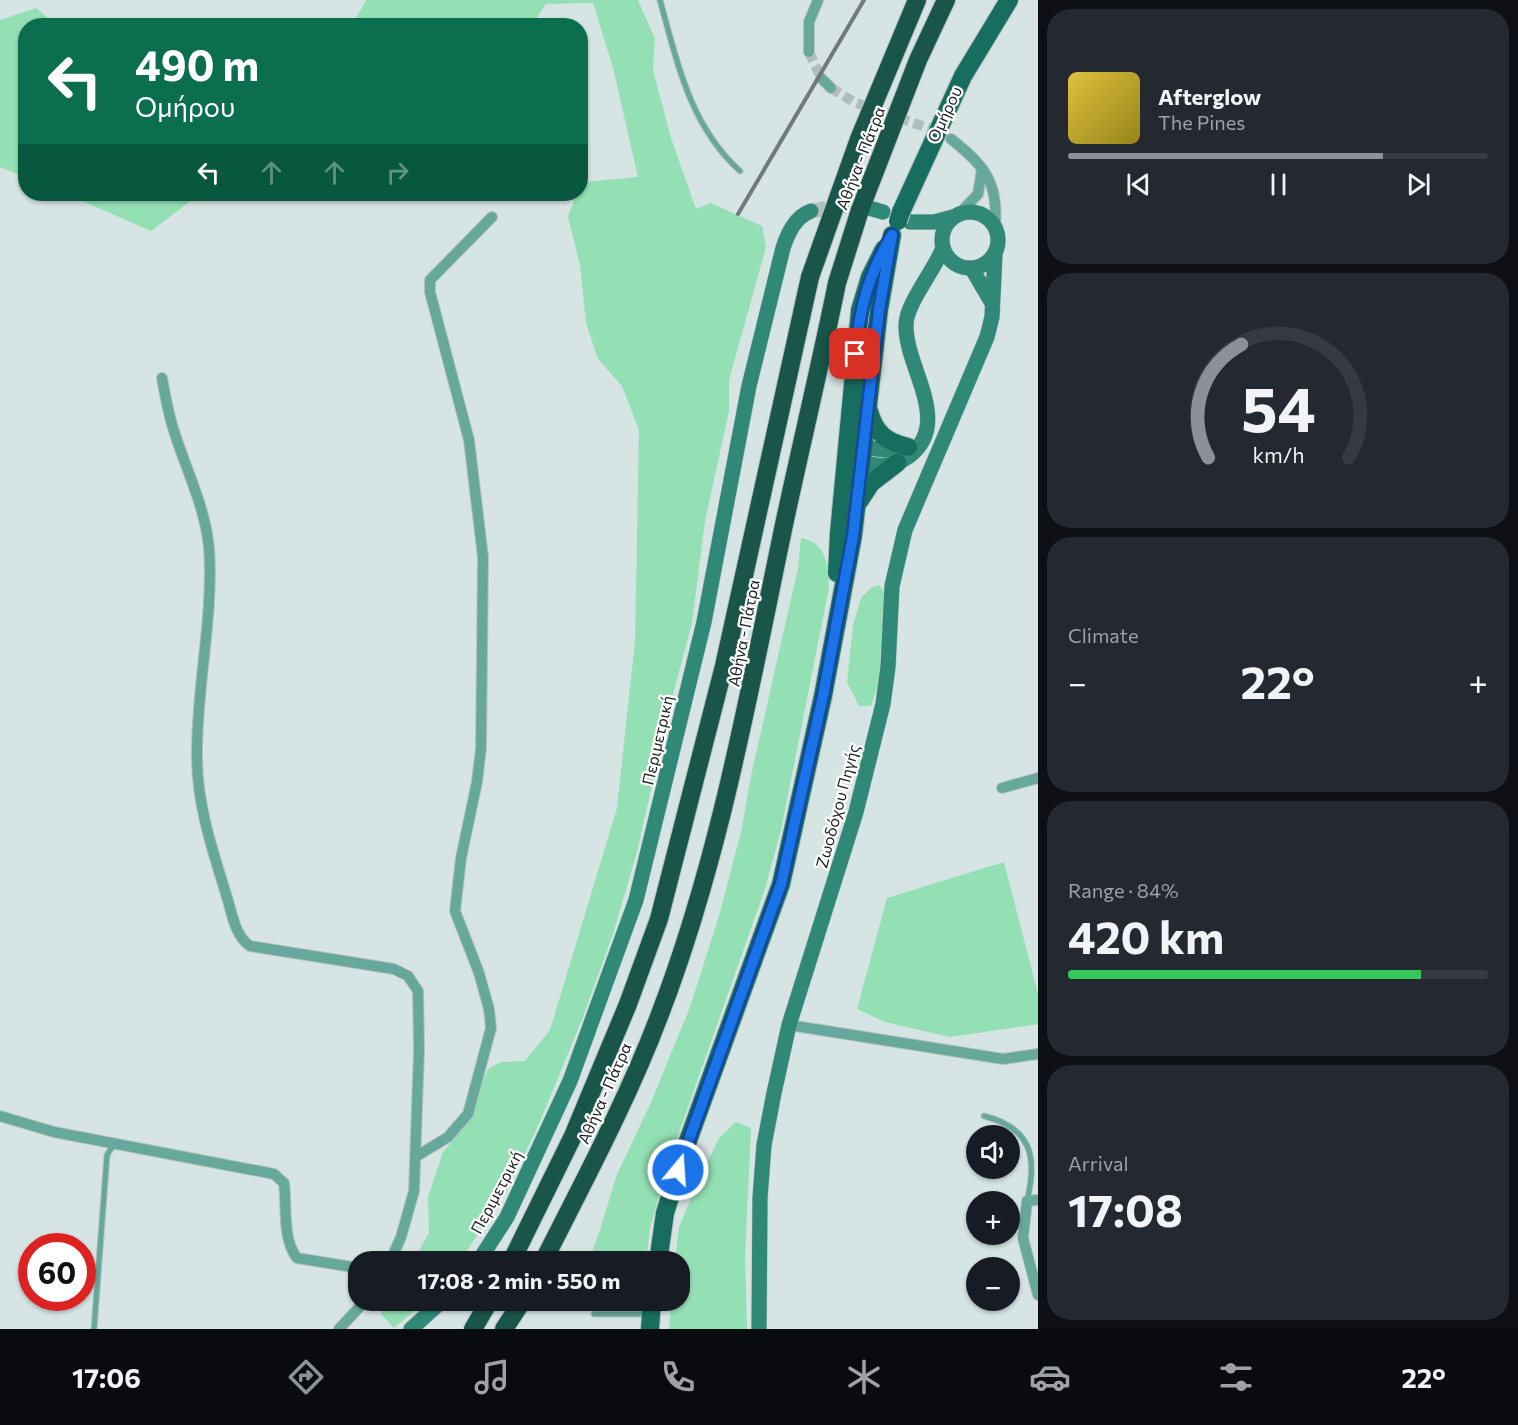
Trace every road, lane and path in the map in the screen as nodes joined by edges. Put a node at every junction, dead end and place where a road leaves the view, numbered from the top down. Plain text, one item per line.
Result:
1 (660, 0) edge
2 (818, 0) edge
3 (917, 0) edge
4 (946, 0) edge
5 (1009, 0) edge
6 (809, 52) tunnel mouth
7 (821, 78) tunnel mouth
8 (831, 88) tunnel mouth
9 (951, 138) tunnel mouth
10 (982, 165) junction
11 (740, 171) dead end
12 (811, 211) tunnel mouth
13 (956, 215) junction
14 (492, 217) dead end
15 (888, 217) junction
16 (995, 227) junction
17 (943, 245) junction
18 (995, 254) junction
19 (968, 268) junction
20 (922, 289) junction
21 (992, 303) junction
22 (162, 378) dead end
23 (867, 407) junction
24 (915, 445) junction
25 (855, 452) junction
26 (897, 463) junction
27 (857, 507) junction
28 (836, 622) junction
29 (1038, 778) edge
30 (1002, 788) dead end
31 (789, 1025) junction
32 (1038, 1054) edge
33 (0, 1116) edge
34 (984, 1116) dead end
35 (114, 1144) junction
36 (417, 1156) junction
37 (1033, 1200) edge
38 (394, 1251) edge
39 (485, 1251) edge
40 (516, 1251) edge
41 (549, 1251) edge
42 (660, 1251) edge
43 (348, 1266) edge
44 (1038, 1295) edge
45 (356, 1311) edge
46 (431, 1311) edge
47 (484, 1311) edge
48 (516, 1311) edge
49 (594, 1314) dead end
50 (651, 1315) edge
51 (94, 1329) edge
52 (339, 1329) edge
53 (411, 1329) edge
54 (473, 1329) edge
55 (504, 1329) edge
56 (759, 1329) edge

1 - 11 lane
2 - 6 street
3 - 40 highway, Αθήνα - Πάτρα
4 - 41 highway, Αθήνα - Πάτρα
5 - 15 main road, Ομήρου
7 - 8 street
9 - 10 street
10 - 13 street
10 - 16 street
12 - 39 main road, Περιμετρική
13 - 16 main road
13 - 17 main road
13 - 17 main road
14 - 36 street
15 - 23 main road, Ομήρου
15 - 25 main road, Ομήρου
16 - 18 main road
17 - 19 main road
17 - 20 main road
18 - 19 main road
18 - 21 main road, Ζωοδόχου Πηγής
19 - 20 main road
19 - 21 main road
20 - 24 main road
21 - 31 main road, Ζωοδόχου Πηγής
22 - 36 street
23 - 24 main road
23 - 25 main road, Ομήρου
24 - 25 main road
24 - 26 main road
25 - 26 main road
25 - 27 main road, Ομήρου
25 - 28 main road, Ομήρου
26 - 27 main road
27 - 28 main road, Ομήρου
28 - 42 main road, Ομήρου
29 - 30 street
31 - 32 street
31 - 56 main road, Ζωοδόχου Πηγής
33 - 35 street
34 - 37 lane
35 - 43 street
35 - 51 lane
36 - 38 street
37 - 44 street
45 - 52 street
46 - 53 main road
47 - 54 highway
48 - 55 highway
49 - 50 lane

